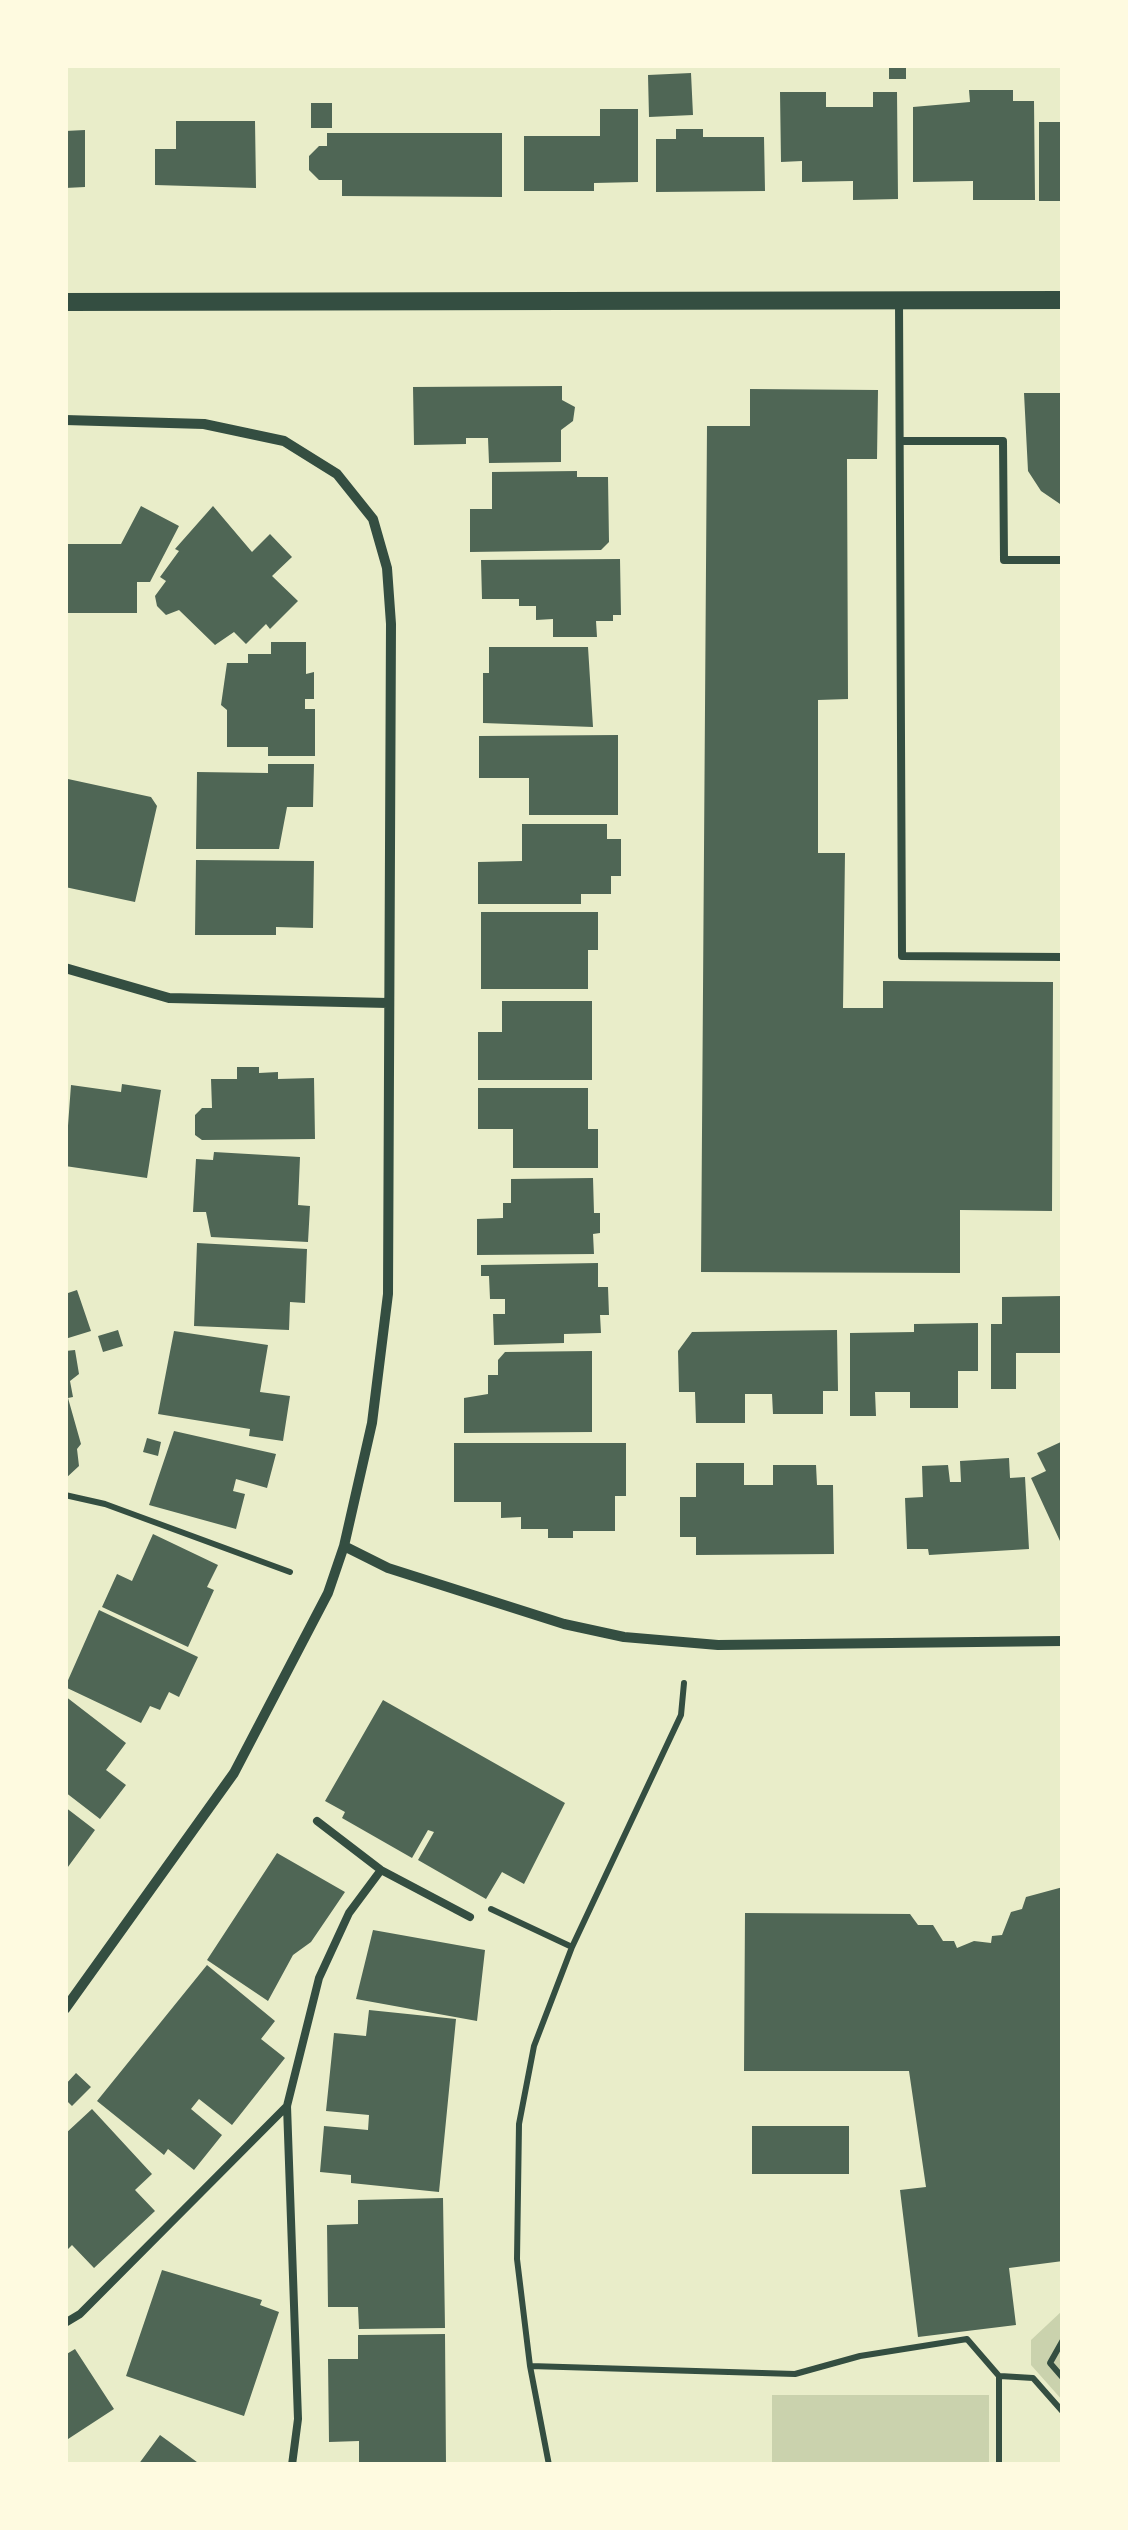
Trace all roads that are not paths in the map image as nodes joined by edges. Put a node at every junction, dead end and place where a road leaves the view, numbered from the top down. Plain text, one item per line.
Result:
1 (900, 300) junction
2 (1063, 300) edge
3 (65, 302) edge
4 (65, 420) edge
5 (900, 440) junction
6 (1063, 560) edge
7 (1063, 957) edge
8 (65, 968) edge
9 (388, 1003) junction
10 (344, 1546) junction
11 (1063, 1641) edge
12 (316, 1822) dead end
13 (381, 1870) junction
14 (470, 1917) road end
15 (65, 2009) edge
16 (287, 2106) junction
17 (65, 2323) edge
18 (292, 2465) edge

1 - 2 street
1 - 3 street
1 - 5 lane
4 - 9 street
5 - 6 lane
5 - 7 lane
8 - 9 street
9 - 10 street
10 - 11 street
10 - 15 street
12 - 13 lane
13 - 14 lane
13 - 16 lane
16 - 17 lane
16 - 18 lane

